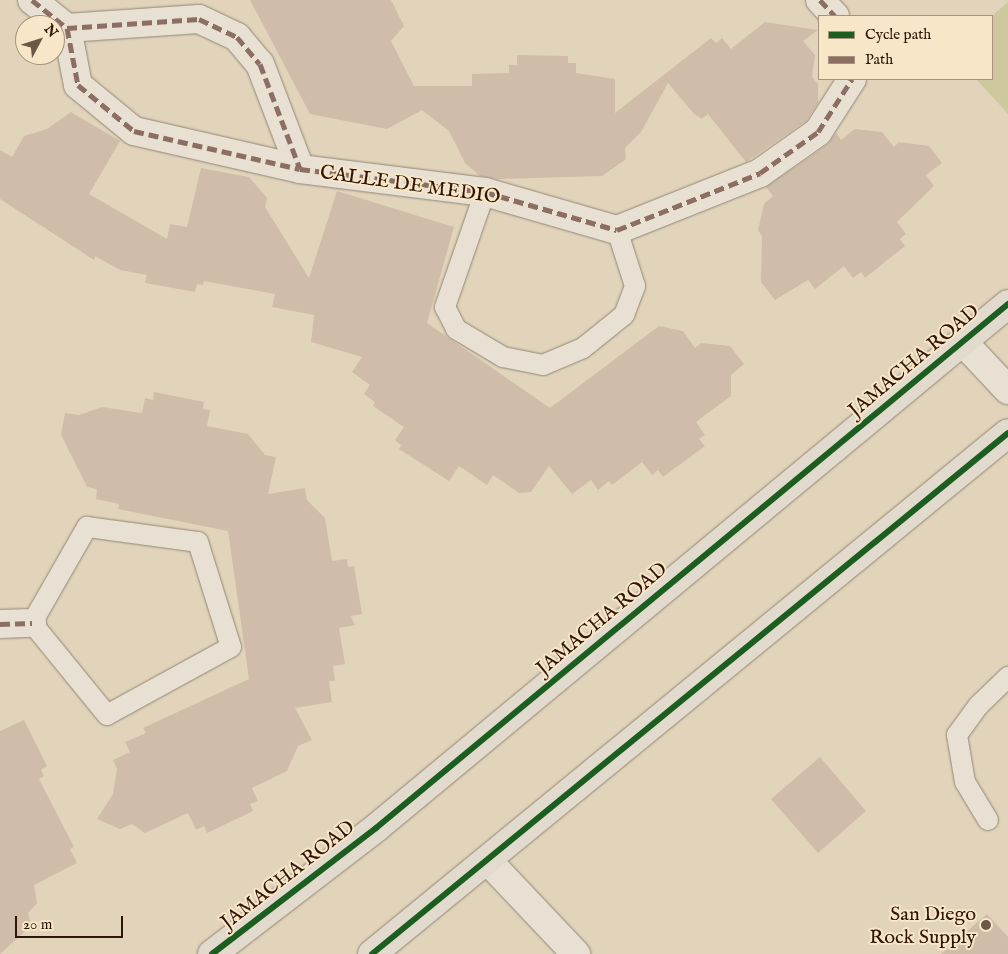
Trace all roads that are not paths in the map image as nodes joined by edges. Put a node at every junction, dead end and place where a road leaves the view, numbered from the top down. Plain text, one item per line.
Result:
1 (32, 0) edge
2 (820, 0) edge
3 (834, 15) edge
4 (67, 28) junction
5 (851, 80) edge
6 (300, 169) junction
7 (485, 192) junction
8 (617, 230) junction
9 (1008, 304) edge
10 (962, 342) junction
11 (1008, 390) edge
12 (1008, 433) edge
13 (32, 623) junction
14 (0, 624) edge
15 (1008, 677) edge
16 (988, 820) dead end
17 (489, 862) junction
18 (212, 954) edge
19 (372, 954) edge
20 (576, 954) edge

1 - 4 street
2 - 3 street
4 - 6 street, CALLE DE MEDIO
4 - 6 street, CALLE DE MEDIO
5 - 8 street
6 - 7 street, CALLE DE MEDIO
7 - 8 street, CALLE DE MEDIO
7 - 8 lane
9 - 10 main road, JAMACHA ROAD
10 - 11 street
10 - 18 main road, JAMACHA ROAD
12 - 17 main road
13 - 13 lane
13 - 14 street
15 - 16 lane
17 - 19 main road
17 - 20 street

